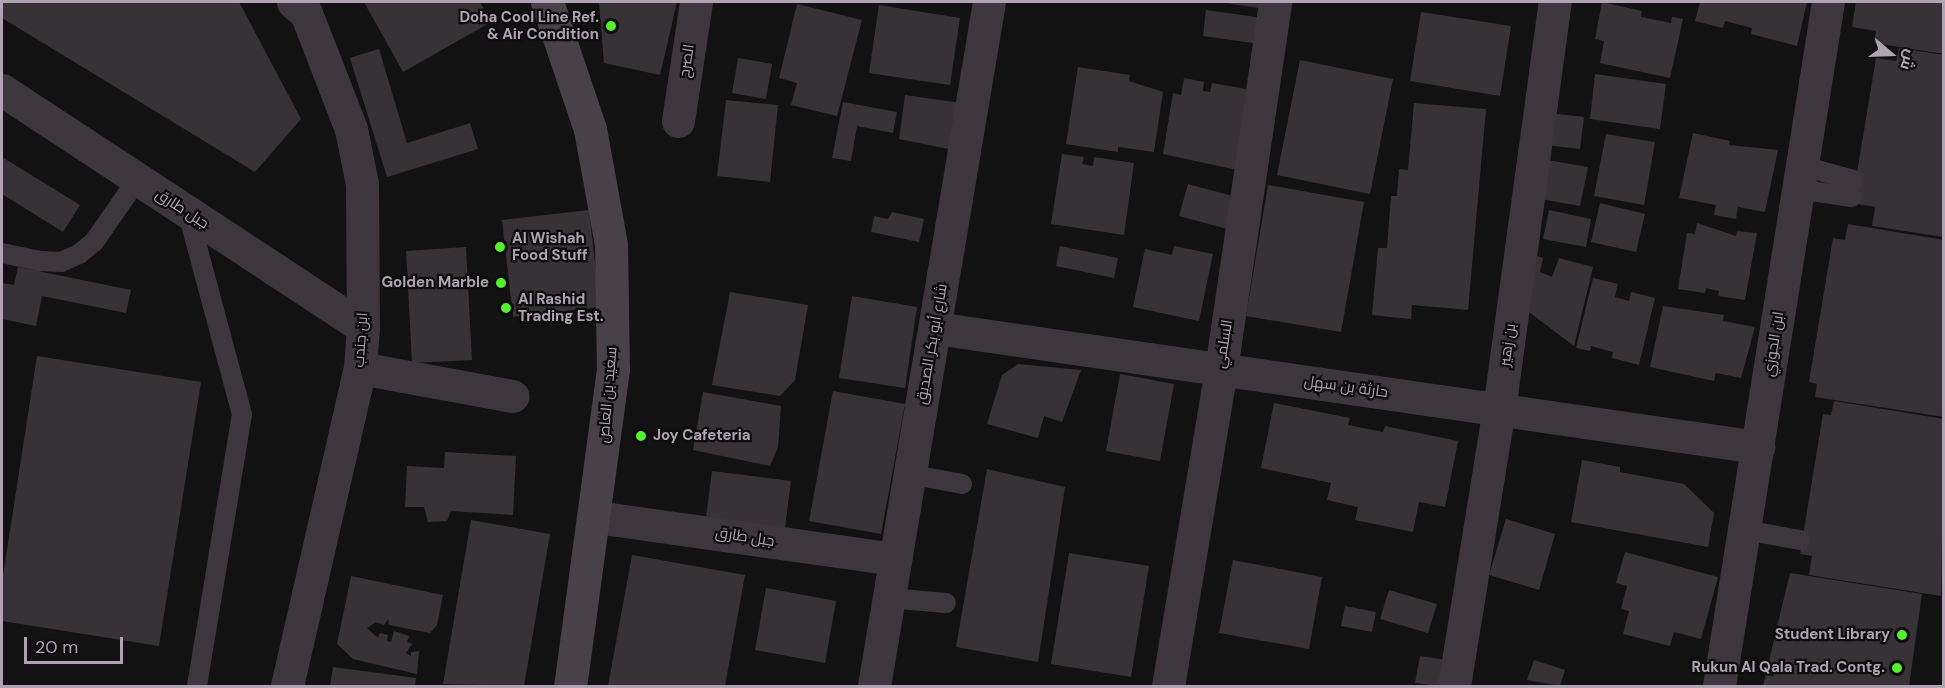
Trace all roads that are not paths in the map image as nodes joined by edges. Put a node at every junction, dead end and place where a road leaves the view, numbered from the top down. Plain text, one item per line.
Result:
1 (696, 2) edge
2 (989, 2) edge
3 (1275, 2) edge
4 (1556, 2) edge
5 (1828, 2) edge
6 (308, 5) edge
7 (554, 9) edge
8 (2, 90) edge
9 (678, 121) dead end
10 (1800, 177) junction
11 (137, 180) junction
12 (1852, 188) dead end
13 (188, 213) junction
14 (2, 253) edge
15 (363, 327) junction
16 (935, 328) junction
17 (360, 368) junction
18 (1221, 369) junction
19 (512, 396) dead end
20 (1499, 409) junction
21 (1758, 447) junction
22 (909, 474) junction
23 (962, 484) dead end
24 (596, 517) junction
25 (1744, 530) junction
26 (1800, 540) dead end
27 (895, 560) junction
28 (889, 598) junction
29 (946, 603) dead end
30 (197, 687) edge
31 (287, 687) edge
32 (570, 687) edge
33 (874, 687) edge
34 (1168, 687) edge
35 (1454, 687) edge
36 (1719, 687) edge

1 - 9 street, الصرح
2 - 16 street, شارع أبو بكر الصديق
3 - 18 street, السلمي
4 - 20 street, بن زهير
5 - 10 street, ابن الجوزي
6 - 15 street, ابن جندب
7 - 24 street, سعيد بن العاص
8 - 11 street, جبل طارق
10 - 12 lane
10 - 21 street, ابن الجوزي
11 - 13 street, جبل طارق
11 - 14 lane
13 - 15 street, جبل طارق
13 - 30 lane
15 - 17 street, ابن جندب
16 - 18 street, حارثة بن سهل
16 - 22 street, شارع أبو بكر الصديق
17 - 19 street
17 - 31 street, ابن جندب
18 - 20 street, حارثة بن سهل
18 - 34 street, السلمي
20 - 21 street, حارثة بن سهل
20 - 35 street, بن زهير
21 - 25 street, ابن الجوزي
22 - 23 lane
22 - 27 street, شارع أبو بكر الصديق
24 - 27 street, جبل طارق
24 - 32 street, سعيد بن العاص
25 - 26 lane
25 - 36 street, ابن الجوزي
27 - 28 street, شارع أبو بكر الصديق
28 - 29 lane
28 - 33 street, شارع أبو بكر الصديق

